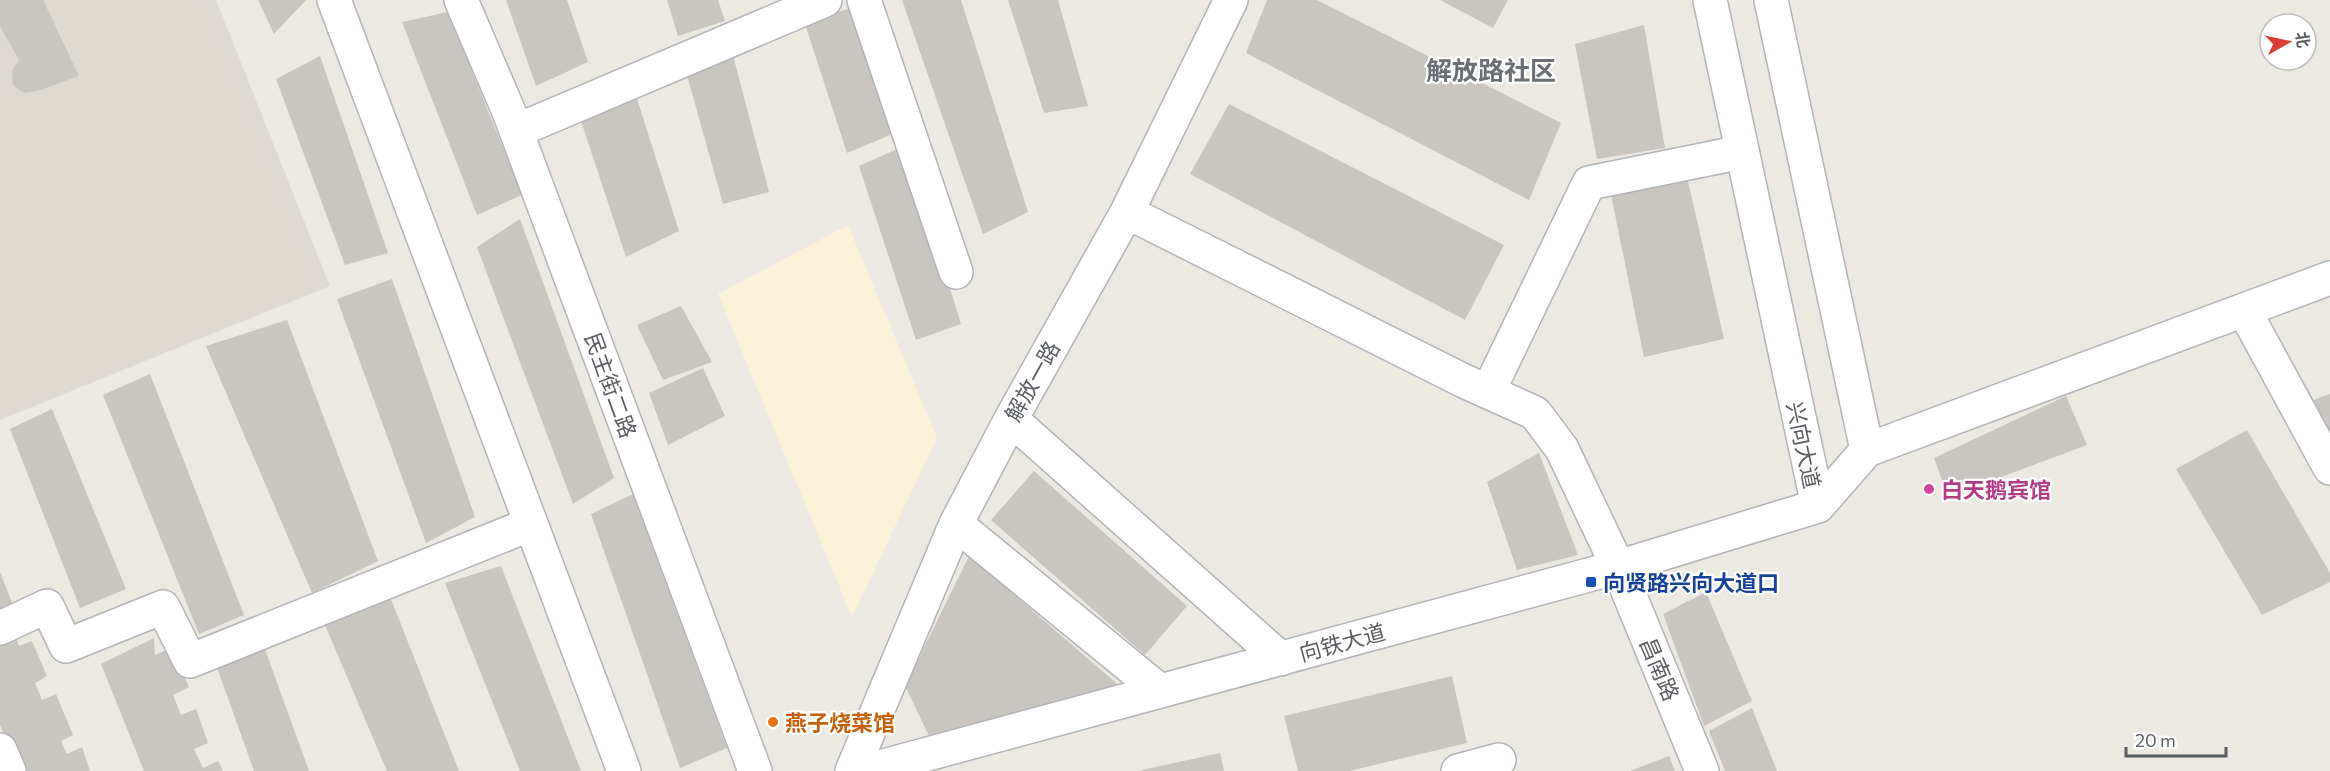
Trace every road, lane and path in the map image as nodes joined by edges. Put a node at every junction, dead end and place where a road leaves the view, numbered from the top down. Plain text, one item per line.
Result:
1 (334, 0) edge
2 (462, 0) edge
3 (825, 0) edge
4 (864, 0) edge
5 (1232, 0) edge
6 (1710, 0) edge
7 (1771, 0) edge
8 (765, 12) edge
9 (516, 131) junction
10 (1742, 152) junction
11 (1127, 212) junction
12 (956, 272) dead end
13 (2330, 278) edge
14 (2244, 310) junction
15 (1488, 392) junction
16 (1011, 419) junction
17 (1867, 450) junction
18 (2330, 468) edge
19 (1818, 506) junction
20 (531, 524) junction
21 (956, 524) junction
22 (1618, 567) junction
23 (0, 628) edge
24 (1281, 659) junction
25 (1160, 691) junction
26 (0, 750) edge
27 (1499, 760) dead end
28 (9, 771) edge
29 (624, 771) edge
30 (755, 771) edge
31 (852, 771) edge
32 (865, 771) edge
33 (1458, 771) edge
34 (1702, 771) edge

1 - 20 street
2 - 9 street, 民主街二路
3 - 8 street
4 - 12 street
5 - 11 street, 解放一路
6 - 10 street, 兴向大道
7 - 17 street
8 - 9 street
9 - 30 street, 民主街二路
10 - 15 street
10 - 19 street, 兴向大道
11 - 15 street, 昌南路
11 - 16 street, 解放一路
13 - 14 street
14 - 17 street
14 - 18 street
15 - 22 street, 昌南路
16 - 21 street, 解放一路
16 - 24 street
17 - 19 street, 兴向大道
19 - 22 street, 向铁大道
20 - 23 street
20 - 29 street
21 - 25 street
21 - 31 street, 解放一路
22 - 24 street, 向铁大道
22 - 34 street, 昌南路
24 - 25 street, 向铁大道
25 - 32 street, 向铁大道
26 - 28 street
27 - 33 street

